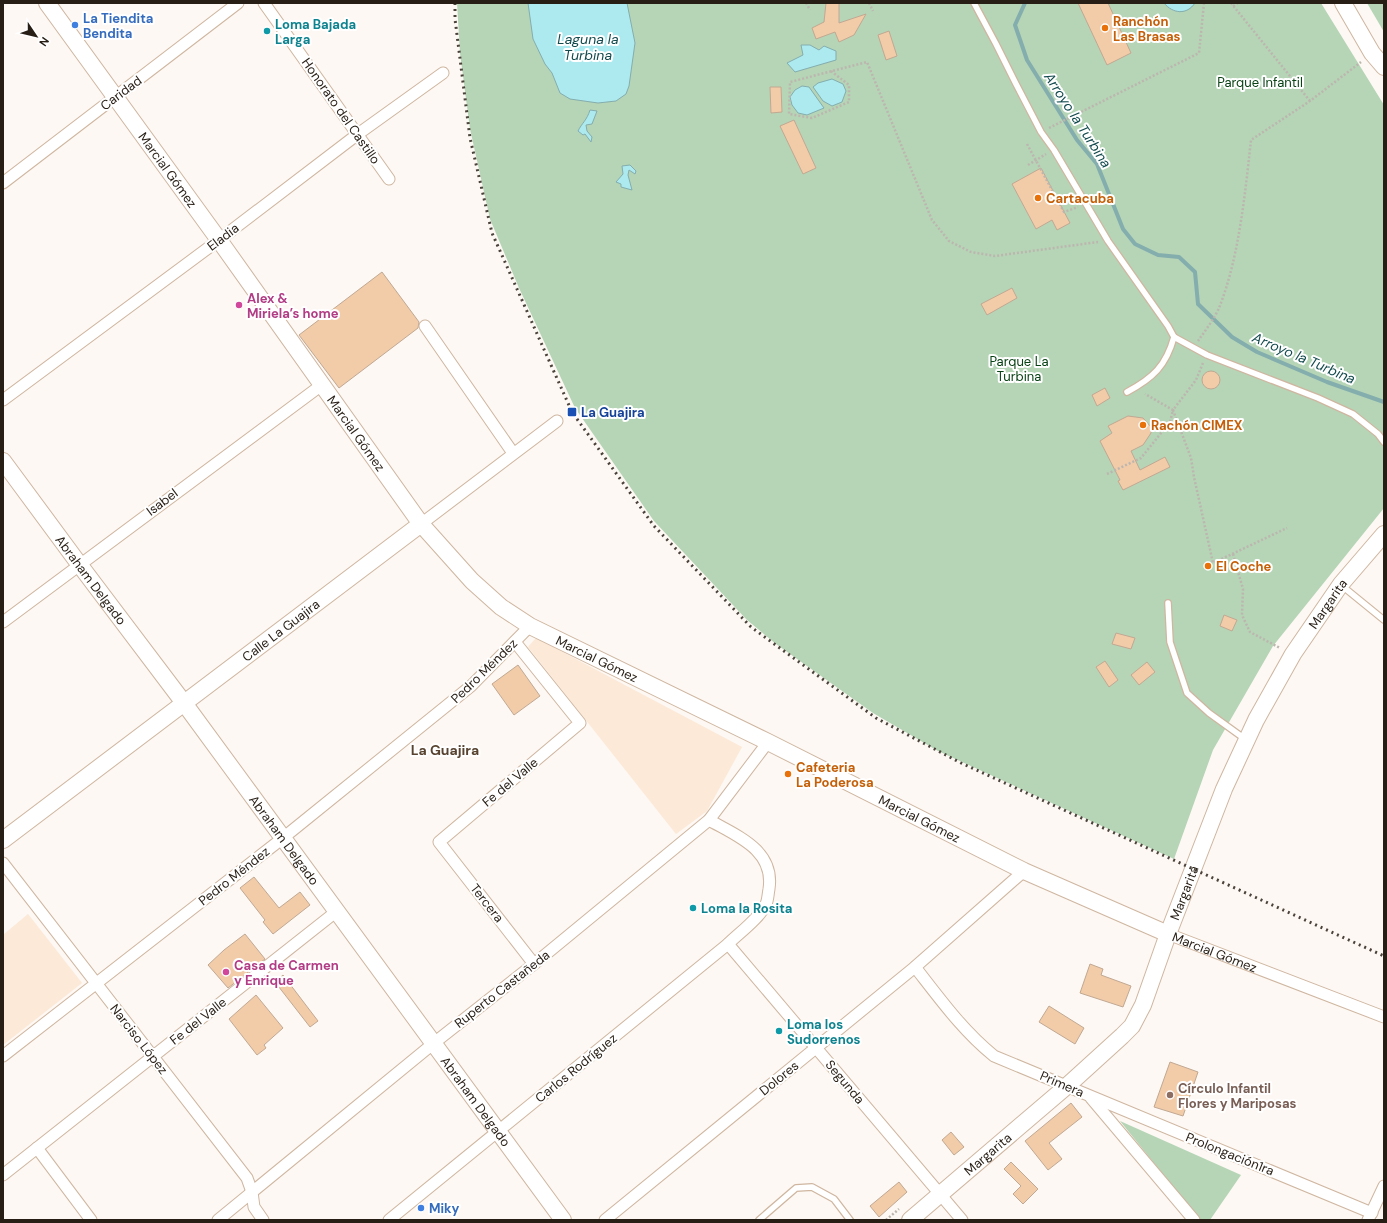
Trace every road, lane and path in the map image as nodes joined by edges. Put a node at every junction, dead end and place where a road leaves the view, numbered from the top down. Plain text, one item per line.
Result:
1 (47, 3) edge
2 (238, 3) edge
3 (264, 3) edge
4 (806, 3) edge
5 (869, 3) edge
6 (974, 3) edge
7 (1204, 3) edge
8 (1238, 3) edge
9 (1343, 3) edge
10 (1232, 4) edge
11 (810, 10) dead end
12 (874, 11) dead end
13 (1372, 53) junction
14 (1384, 67) edge
15 (831, 71) junction
16 (443, 73) dead end
17 (115, 97) junction
18 (1310, 101) junction
19 (1052, 126) dead end
20 (358, 134) junction
21 (1027, 144) dead end
22 (1054, 150) junction
23 (1036, 160) junction
24 (1028, 165) dead end
25 (389, 179) dead end
26 (3, 183) edge
27 (1086, 203) junction
28 (219, 240) junction
29 (1108, 241) junction
30 (425, 326) dead end
31 (1203, 334) dead end
32 (1174, 337) junction
33 (1207, 355) junction
34 (323, 384) junction
35 (1127, 392) dead end
36 (1145, 394) dead end
37 (3, 400) edge
38 (1173, 410) junction
39 (557, 421) dead end
40 (1384, 442) edge
41 (513, 454) junction
42 (3, 461) edge
43 (1107, 474) dead end
44 (421, 524) junction
45 (1287, 528) dead end
46 (1384, 534) edge
47 (1233, 554) junction
48 (79, 564) junction
49 (1341, 584) junction
50 (1168, 603) dead end
51 (1384, 620) edge
52 (3, 622) edge
53 (530, 626) junction
54 (515, 642) junction
55 (1293, 654) junction
56 (184, 703) junction
57 (1247, 740) junction
58 (768, 742) junction
59 (709, 820) junction
60 (283, 838) junction
61 (3, 840) edge
62 (439, 842) joint
63 (3, 863) edge
64 (1024, 871) junction
65 (337, 912) junction
66 (1168, 934) junction
67 (728, 944) junction
68 (534, 964) junction
69 (915, 967) junction
70 (96, 983) junction
71 (1384, 1017) edge
72 (434, 1043) junction
73 (815, 1048) junction
74 (3, 1056) edge
75 (153, 1056) junction
76 (1067, 1086) junction
77 (1089, 1096) junction
78 (498, 1131) junction
79 (37, 1148) junction
80 (3, 1175) edge
81 (1384, 1186) edge
82 (252, 1192) junction
83 (940, 1194) junction
84 (1370, 1216) edge
85 (91, 1220) edge
86 (218, 1220) edge
87 (263, 1220) edge
88 (389, 1220) edge
89 (563, 1220) edge
90 (605, 1220) edge
91 (759, 1220) edge
92 (850, 1220) edge
93 (910, 1220) edge
94 (962, 1220) edge
95 (1194, 1220) edge

1 - 17 main road, Marcial Gómez
2 - 17 street, Caridad
3 - 20 street, Honorato del Castillo
4 - 11 path
5 - 12 path
6 - 22 lane
7 - 19 path
8 - 10 path
9 - 13 main road
10 - 18 path
13 - 14 main road
13 - 18 path
15 - 15 path
15 - 29 path
16 - 20 street, Eladia
17 - 26 street, Caridad
17 - 28 main road, Marcial Gómez
18 - 31 path
20 - 25 street, Honorato del Castillo
20 - 28 street, Eladia
21 - 23 path
22 - 23 path
22 - 27 lane
23 - 24 path
23 - 27 path
27 - 29 lane
28 - 34 main road, Marcial Gómez
28 - 37 street, Eladia
29 - 32 lane
30 - 41 street
32 - 33 lane
32 - 35 lane
33 - 38 path
33 - 40 lane
34 - 44 main road, Marcial Gómez
34 - 48 street, Isabel
36 - 38 path
38 - 43 path
38 - 47 path
39 - 41 street, Calle La Guajira
41 - 44 street, Calle La Guajira
42 - 48 main road, Abraham Delgado
44 - 53 main road, Marcial Gómez
44 - 56 main road, Calle La Guajira
45 - 47 path
46 - 49 main road, Margarita
47 - 55 path
48 - 52 street, Isabel
48 - 56 main road, Abraham Delgado
49 - 51 lane
49 - 55 main road, Margarita
50 - 57 lane
53 - 54 street, Pedro Méndez
53 - 58 main road, Marcial Gómez
54 - 60 street, Pedro Méndez
54 - 62 street, Fe del Valle
55 - 57 main road, Margarita
56 - 60 main road, Abraham Delgado
56 - 61 main road, Calle La Guajira
57 - 66 main road, Margarita
58 - 59 street, Ruperto Castañeda
58 - 64 main road, Marcial Gómez
59 - 67 street, Carlos Rodríguez
59 - 68 street, Ruperto Castañeda
60 - 65 main road, Abraham Delgado
60 - 70 street, Pedro Méndez
62 - 68 street, Tercera
63 - 70 street, Narciso López
64 - 66 main road, Marcial Gómez
64 - 69 street, Dolores
65 - 72 main road, Abraham Delgado
65 - 75 street, Fe del Valle
66 - 71 street, Marcial Gómez
66 - 76 main road, Margarita
67 - 73 street, Segunda
67 - 78 street, Carlos Rodríguez
68 - 72 street, Ruperto Castañeda
69 - 73 street, Dolores
69 - 76 street, Primera
70 - 74 street, Pedro Méndez
70 - 75 street, Narciso López
72 - 78 main road, Abraham Delgado
72 - 82 street, Ruperto Castañeda
73 - 83 street, Segunda
73 - 90 street, Dolores
75 - 79 street, Fe del Valle
75 - 82 street, Narciso López
76 - 77 street, Primera
76 - 83 main road, Margarita
77 - 84 street, Prolongación1ra
77 - 95 street, Primera
78 - 88 street, Carlos Rodríguez
78 - 89 main road, Abraham Delgado
79 - 80 street, Fe del Valle
79 - 85 street
81 - 84 street
82 - 86 street, Ruperto Castañeda
82 - 87 street, Narciso López
83 - 93 main road, Margarita
83 - 94 street, Segunda
91 - 92 lane

